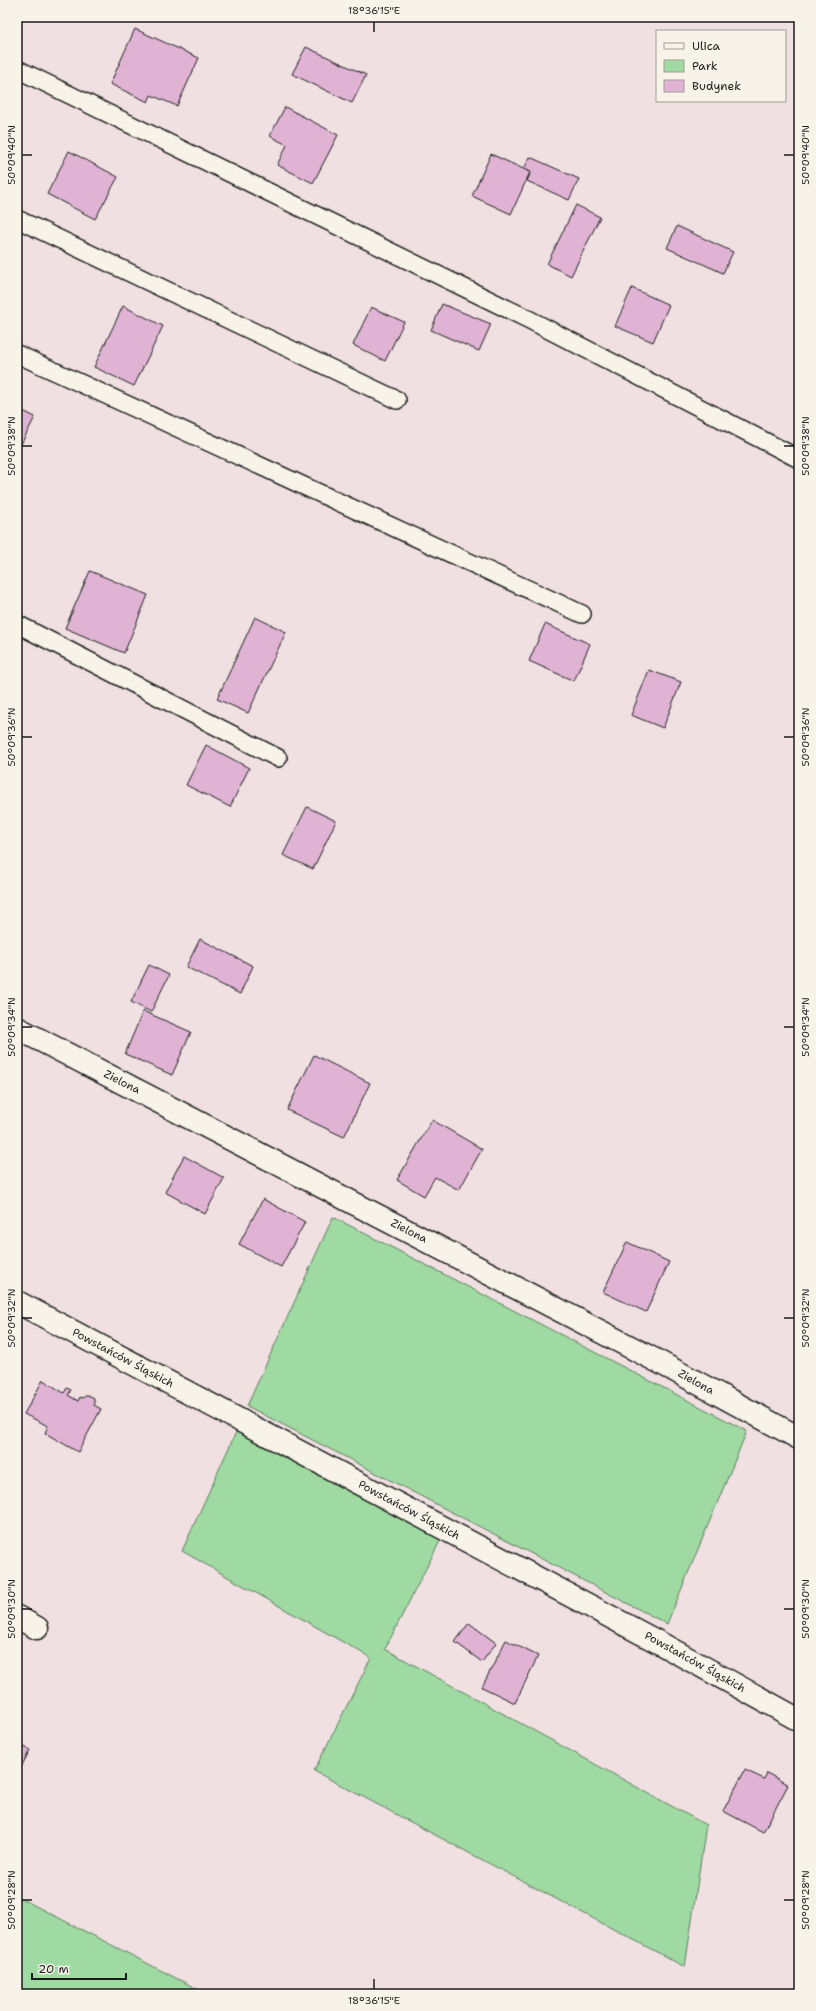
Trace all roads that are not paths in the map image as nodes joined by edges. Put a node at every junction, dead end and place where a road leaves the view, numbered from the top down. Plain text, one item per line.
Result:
1 (17, 69) edge
2 (17, 219) edge
3 (17, 354) edge
4 (397, 400) dead end
5 (799, 459) edge
6 (582, 614) dead end
7 (17, 624) edge
8 (278, 758) dead end
9 (17, 1028) edge
10 (17, 1302) edge
11 (799, 1438) edge
12 (17, 1616) edge
13 (37, 1628) dead end
14 (799, 1720) edge

1 - 5 lane
2 - 4 lane
3 - 6 lane
7 - 8 lane
9 - 11 street, Zielona
10 - 14 street, Powstańców Śląskich
12 - 13 street

